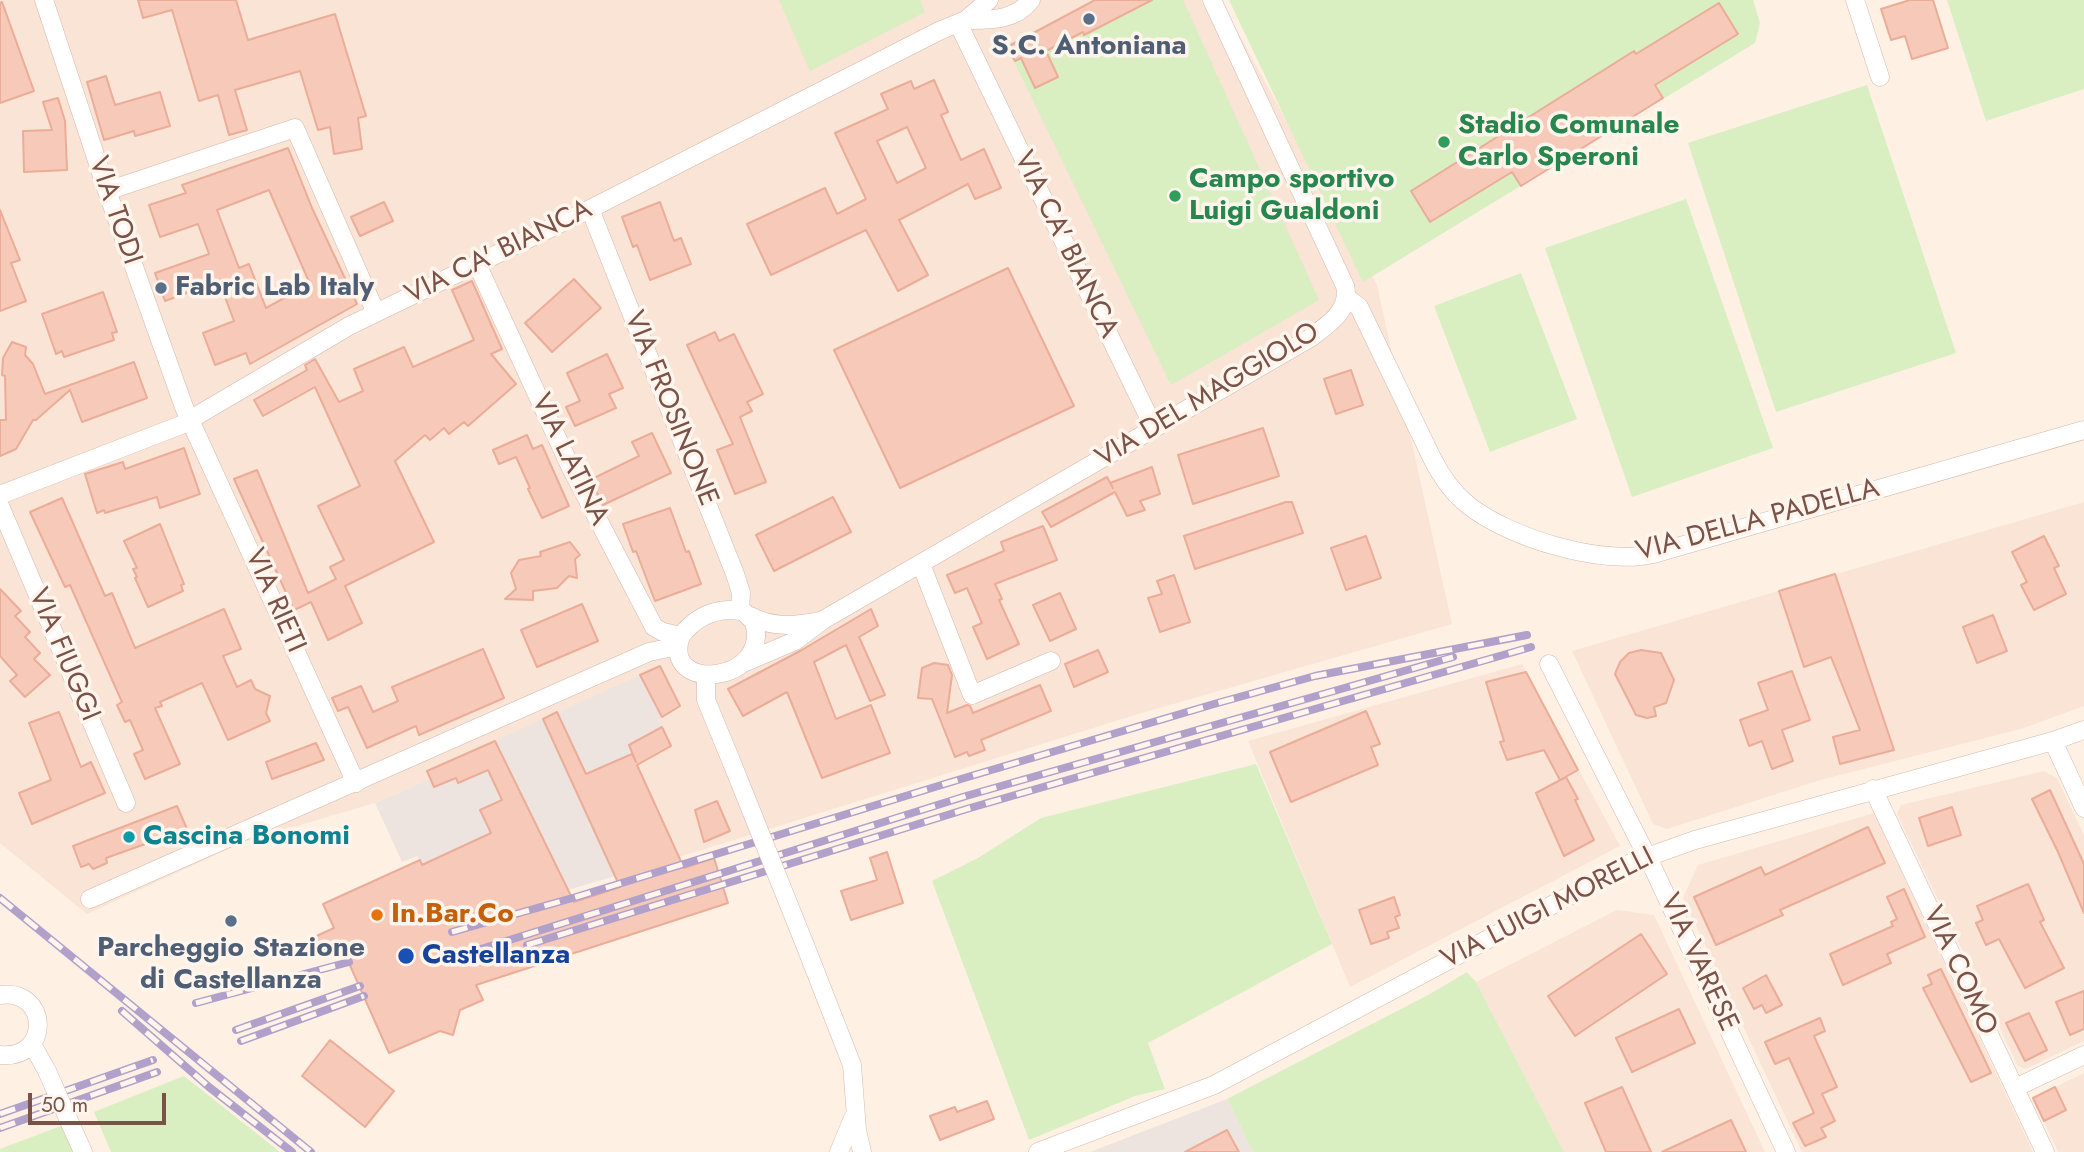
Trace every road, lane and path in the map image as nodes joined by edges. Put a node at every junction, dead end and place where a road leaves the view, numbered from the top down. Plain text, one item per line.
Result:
1 (44, 0) edge
2 (989, 0) edge
3 (1031, 0) edge
4 (1212, 0) edge
5 (1855, 0) edge
6 (962, 22) junction
7 (1880, 77) dead end
8 (107, 191) junction
9 (590, 209) junction
10 (477, 264) junction
11 (1346, 297) junction
12 (376, 313) junction
13 (191, 419) junction
14 (1154, 428) junction
15 (2084, 430) edge
16 (0, 495) edge
17 (0, 506) edge
18 (922, 564) junction
19 (745, 613) junction
20 (822, 620) junction
21 (680, 641) junction
22 (1051, 661) dead end
23 (741, 664) junction
24 (1549, 664) dead end
25 (706, 674) junction
26 (2084, 730) edge
27 (2053, 741) junction
28 (356, 783) junction
29 (1874, 789) junction
30 (126, 803) dead end
31 (2084, 808) edge
32 (1647, 856) junction
33 (90, 900) dead end
34 (1, 992) edge
35 (32, 1044) junction
36 (0, 1055) edge
37 (2084, 1055) edge
38 (2015, 1088) junction
39 (855, 1112) junction
40 (83, 1152) edge
41 (839, 1152) edge
42 (862, 1152) edge
43 (1038, 1152) edge
44 (1786, 1152) edge
45 (2045, 1152) edge

1 - 8 street, VIA TODI
2 - 6 street, VIA CA' BIANCA
3 - 6 street, VIA CA' BIANCA
4 - 11 street
5 - 7 street
6 - 9 street, VIA CA' BIANCA
6 - 14 street, VIA CA' BIANCA
8 - 12 street
8 - 13 street, VIA TODI
9 - 10 street, VIA CA' BIANCA
9 - 19 street, VIA FROSINONE
10 - 12 street, VIA CA' BIANCA
10 - 21 street, VIA LATINA
11 - 14 street, VIA DEL MAGGIOLO
11 - 15 street, VIA DELLA PADELLA
12 - 13 street, VIA CA' BIANCA
13 - 16 street, VIA CA' BIANCA
13 - 28 street, VIA RIETI
14 - 18 street, VIA DEL MAGGIOLO
17 - 30 street, VIA FIUGGI
18 - 20 street, VIA DEL MAGGIOLO
18 - 22 street
19 - 20 street, VIA DEL MAGGIOLO
19 - 21 street
19 - 23 street
20 - 23 street, VIA DEL MAGGIOLO
21 - 25 street
21 - 28 street
23 - 25 street
24 - 32 street, VIA VARESE
25 - 39 street, bridge
26 - 27 street, VIA LUIGI MORELLI
27 - 29 street, VIA LUIGI MORELLI
27 - 31 street
28 - 33 street
29 - 32 street, VIA LUIGI MORELLI
29 - 38 street, VIA COMO
32 - 43 street, VIA LUIGI MORELLI
32 - 44 street, VIA VARESE
34 - 35 street
35 - 36 street
35 - 40 street, bridge
37 - 38 street
38 - 45 street, VIA COMO
39 - 41 street
39 - 42 street

